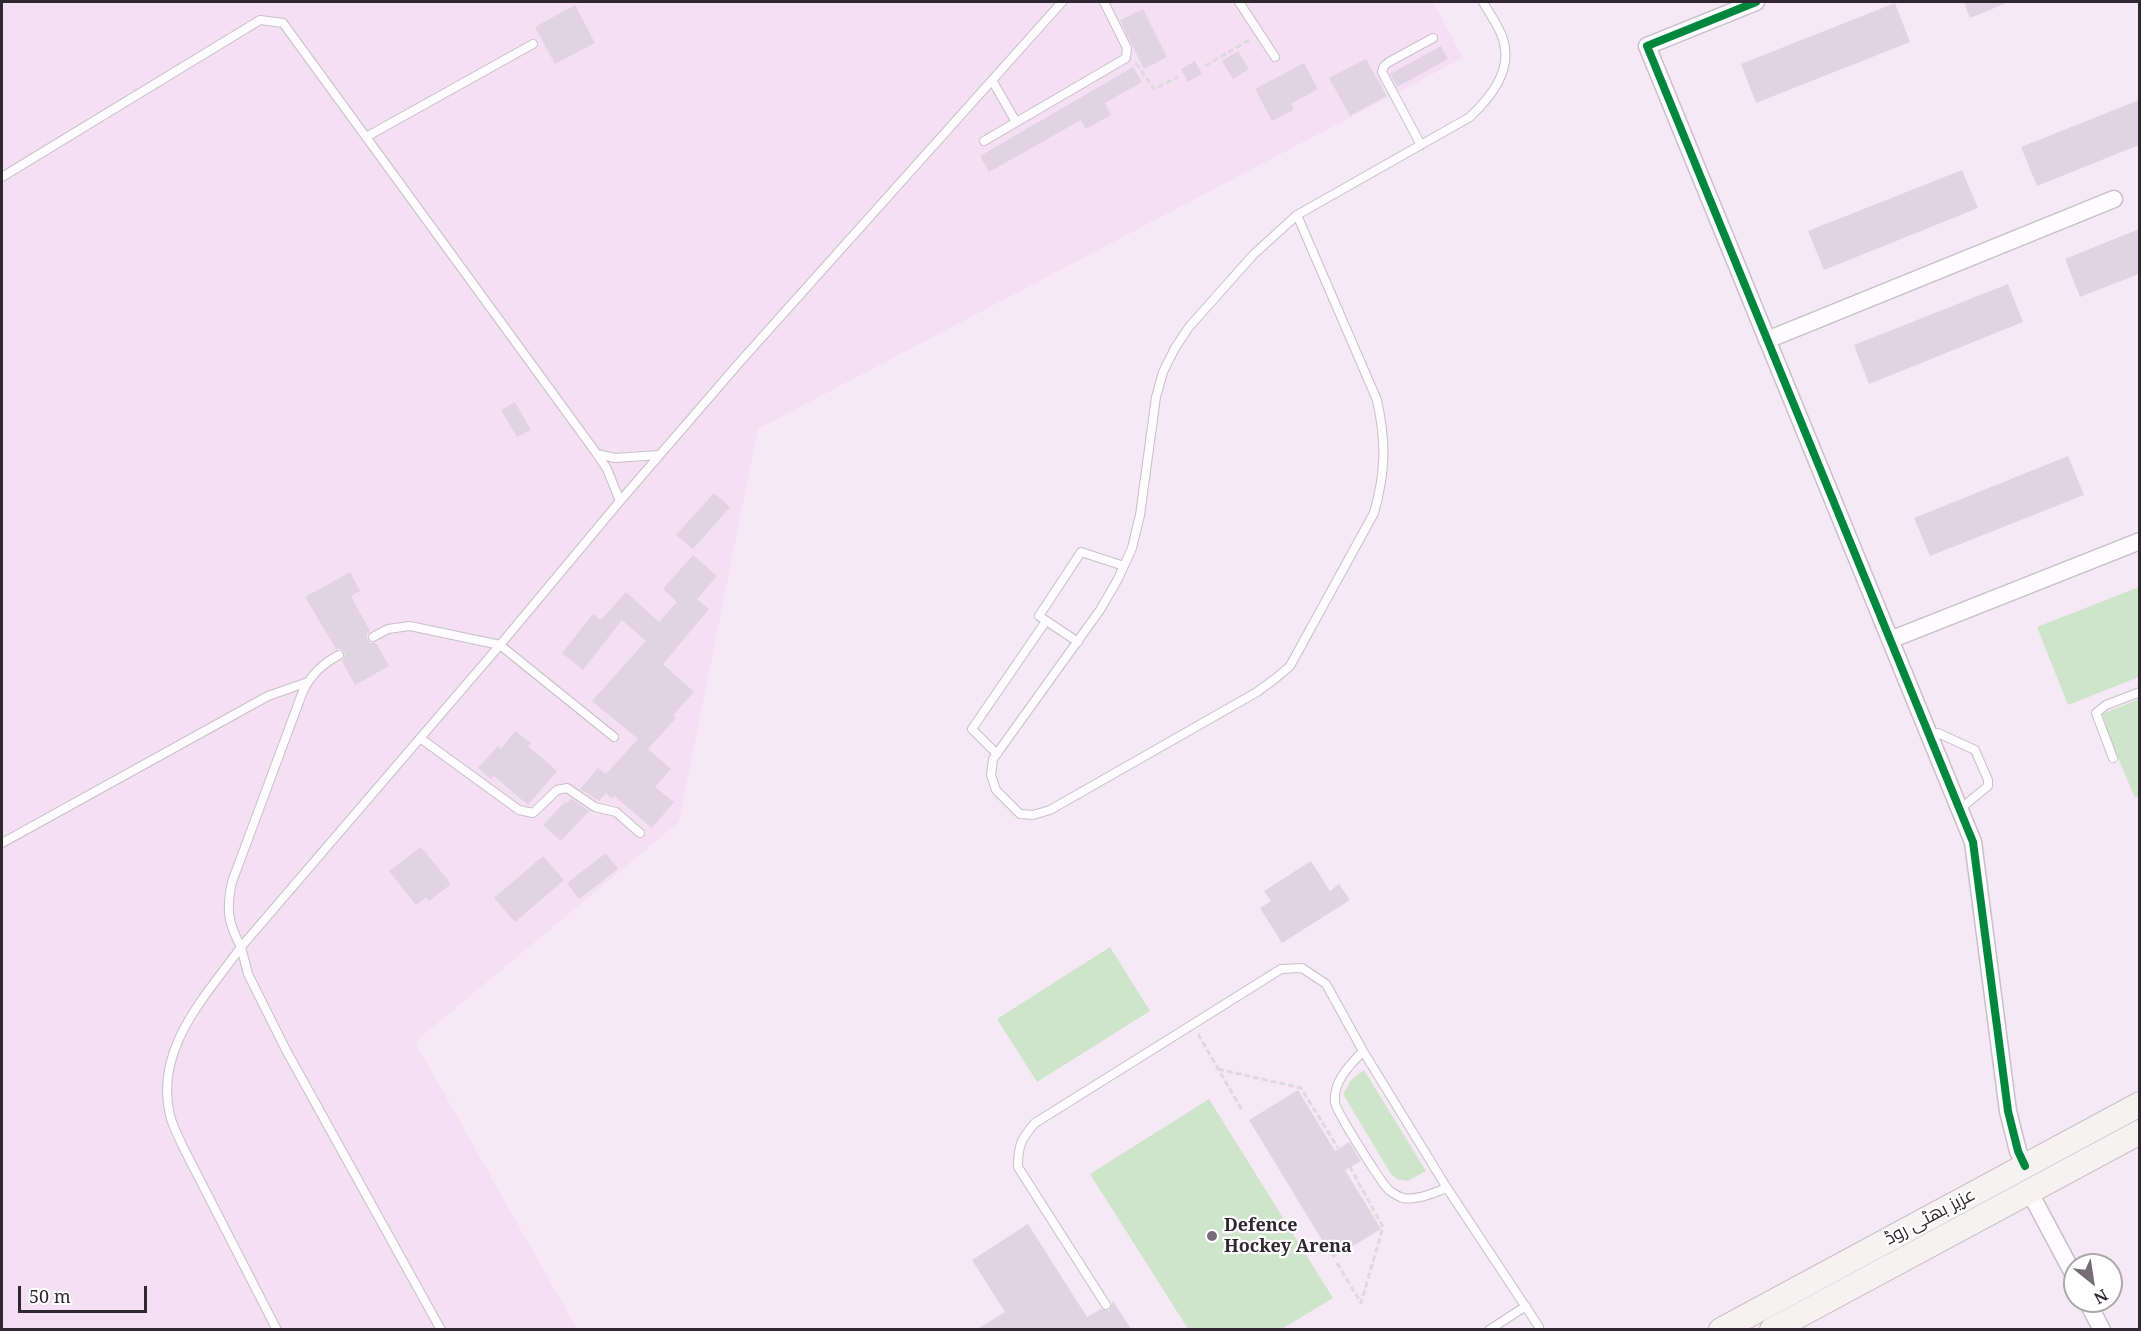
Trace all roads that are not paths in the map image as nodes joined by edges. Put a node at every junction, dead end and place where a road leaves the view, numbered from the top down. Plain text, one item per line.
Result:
1 (1062, 2) edge
2 (1104, 2) edge
3 (1239, 2) edge
4 (1483, 2) edge
5 (1756, 2) edge
6 (1433, 38) dead end
7 (533, 44) dead end
8 (1275, 57) dead end
9 (992, 80) junction
10 (1016, 122) junction
11 (366, 137) junction
12 (984, 141) dead end
13 (1420, 145) junction
14 (2, 177) edge
15 (2114, 199) dead end
16 (1297, 216) junction
17 (1767, 340) junction
18 (597, 454) junction
19 (659, 455) junction
20 (620, 501) junction
21 (2139, 541) edge
22 (1124, 566) junction
23 (1046, 621) junction
24 (373, 637) dead end
25 (1890, 640) junction
26 (1078, 642) junction
27 (500, 645) junction
28 (339, 655) dead end
29 (308, 682) junction
30 (2139, 692) edge
31 (1930, 736) junction
32 (614, 737) dead end
33 (420, 738) junction
34 (997, 754) junction
35 (2113, 758) dead end
36 (1960, 809) junction
37 (640, 833) dead end
38 (2, 843) edge
39 (241, 947) junction
40 (1363, 1051) junction
41 (2139, 1104) edge
42 (2139, 1132) edge
43 (2025, 1166) junction
44 (1447, 1188) junction
45 (2029, 1191) junction
46 (2063, 1255) edge
47 (1106, 1305) dead end
48 (1526, 1306) junction
49 (2093, 1313) edge
50 (1541, 1328) edge
51 (277, 1329) edge
52 (441, 1329) edge
53 (1489, 1329) edge
54 (1721, 1329) edge
55 (1772, 1329) edge
56 (2102, 1329) edge

1 - 9 lane
2 - 10 lane
3 - 8 lane
4 - 13 lane
5 - 17 street
6 - 13 lane
7 - 11 lane
9 - 10 lane
9 - 19 lane
10 - 12 lane
11 - 14 lane
11 - 18 lane
13 - 16 lane
15 - 17 street
16 - 22 lane
16 - 34 lane
17 - 25 street
18 - 19 lane
18 - 20 lane
19 - 20 lane
20 - 27 lane
21 - 25 street
22 - 23 lane
22 - 26 lane
23 - 26 lane
23 - 34 lane
24 - 27 lane
25 - 31 street
26 - 34 lane
27 - 32 lane
27 - 33 lane
28 - 29 lane
29 - 38 lane
29 - 39 lane
30 - 35 lane
31 - 36 street
31 - 36 lane
33 - 37 lane
33 - 39 lane
36 - 43 street
39 - 51 lane
39 - 52 lane
40 - 44 lane
40 - 44 lane
40 - 47 lane
41 - 43 main road, عزیز بھٹی روڈ
42 - 45 main road, عزیز بھٹی روڈ
43 - 54 main road, عزیز بھٹی روڈ
44 - 48 lane
45 - 46 street
45 - 55 main road, عزیز بھٹی روڈ
48 - 50 lane
48 - 53 lane
49 - 56 street

